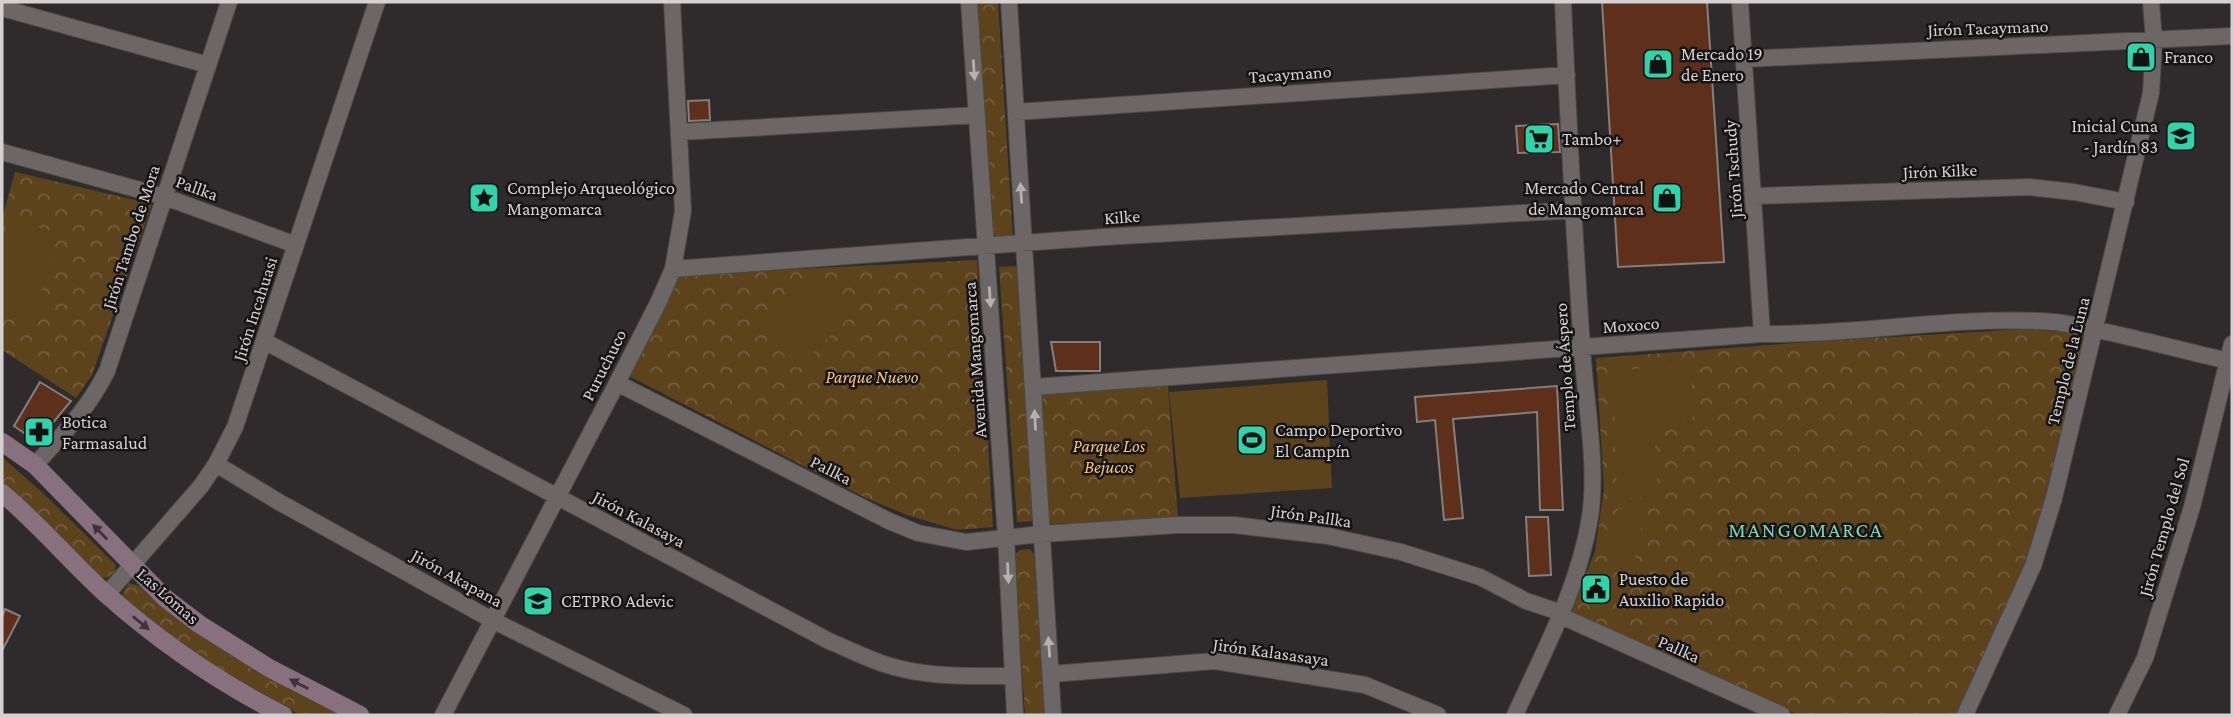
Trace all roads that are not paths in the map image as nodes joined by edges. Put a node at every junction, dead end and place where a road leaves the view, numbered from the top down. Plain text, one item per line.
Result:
1 (229, 2) edge
2 (377, 2) edge
3 (671, 2) edge
4 (969, 2) edge
5 (1009, 2) edge
6 (1563, 2) edge
7 (1740, 2) edge
8 (2151, 2) edge
9 (2, 8) edge
10 (2232, 36) edge
11 (2154, 41) junction
12 (1745, 60) junction
13 (208, 65) junction
14 (1567, 75) junction
15 (1016, 113) junction
16 (977, 115) junction
17 (679, 132) junction
18 (2, 152) edge
19 (1754, 196) junction
20 (165, 197) junction
21 (2126, 202) junction
22 (1575, 210) junction
23 (1025, 244) junction
24 (296, 245) junction
25 (986, 246) junction
26 (673, 269) junction
27 (2096, 329) junction
28 (1762, 334) junction
29 (264, 341) junction
30 (2232, 344) edge
31 (1581, 348) junction
32 (2229, 368) edge
33 (617, 383) junction
34 (1033, 387) junction
35 (2, 442) edge
36 (216, 464) junction
37 (35, 466) junction
38 (2, 493) edge
39 (557, 496) junction
40 (1042, 534) junction
41 (1006, 538) junction
42 (132, 565) junction
43 (107, 594) junction
44 (1561, 614) junction
45 (492, 620) junction
46 (1051, 674) junction
47 (1013, 676) junction
48 (283, 715) edge
49 (360, 715) edge
50 (443, 715) edge
51 (684, 715) edge
52 (1015, 715) edge
53 (1053, 715) edge
54 (1438, 715) edge
55 (1515, 715) edge
56 (1783, 715) edge
57 (1965, 715) edge
58 (2117, 715) edge

1 - 13 street, Jirón Tambo de Mora
2 - 24 street, Jirón Incahuasi
3 - 17 street, Puruchuco
4 -> 16 street, Avenida Mangomarca
5 - 15 street
6 - 14 street, Templo de Áspero
7 - 12 street, Jirón Tschudy
8 - 11 street, Templo de la Luna
9 - 13 street
10 - 11 street, Jirón Tacaymano
11 - 12 street, Jirón Tacaymano
11 - 21 street, Templo de la Luna
12 - 19 street, Jirón Tschudy
13 - 20 street, Jirón Tambo de Mora
14 - 15 street, Tacaymano
14 - 22 street, Templo de Áspero
23 -> 15 street
16 - 17 street
16 - 25 street, Avenida Mangomarca
17 - 26 street, Puruchuco
18 - 20 street, Pallka
19 - 21 street, Jirón Kilke
19 - 28 street, Jirón Tschudy
20 - 24 street, Pallka
20 - 37 street, Jirón Tambo de Mora
21 - 27 street, Templo de la Luna
22 - 23 street, Kilke
22 - 31 street, Templo de Áspero
23 - 25 street, Kilke
23 - 34 street
24 - 29 street, Jirón Incahuasi
25 - 26 street, Kilke
25 -> 41 street, Avenida Mangomarca
26 - 33 street, Puruchuco
27 - 28 street, Moxoco
27 - 32 street, Moxoco
27 - 57 street, Templo de la Luna
28 - 31 street, Moxoco
29 - 36 street, Jirón Incahuasi
29 - 39 street, Jirón Kalasaya
30 - 32 street, Jirón Templo del Sol
31 - 34 street, Moxoco
31 - 44 street, Templo de Áspero
32 - 58 street, Jirón Templo del Sol
33 - 39 street, Puruchuco
33 - 41 street, Pallka
40 -> 34 street
35 - 37 street, Las Lomas
36 - 42 street, Jirón Incahuasi
36 - 45 street, Jirón Akapana
42 -> 37 street, Las Lomas
38 - 43 street, Las Lomas
39 - 45 street, Puruchuco
39 - 47 street, Jirón Kalasaya
40 - 41 street, Pallka
40 - 44 street, Jirón Pallka
46 -> 40 street
41 -> 47 street, Avenida Mangomarca
42 - 43 street, Jirón Incahuasi
49 -> 42 street, Las Lomas
43 -> 48 street, Las Lomas
44 - 55 street, Templo de Áspero
44 - 56 street, Pallka
45 - 50 street, Puruchuco
45 - 51 street, Jirón Akapana
46 - 53 street
46 - 54 street, Jirón Kalasasaya
47 - 52 street, Avenida Mangomarca

